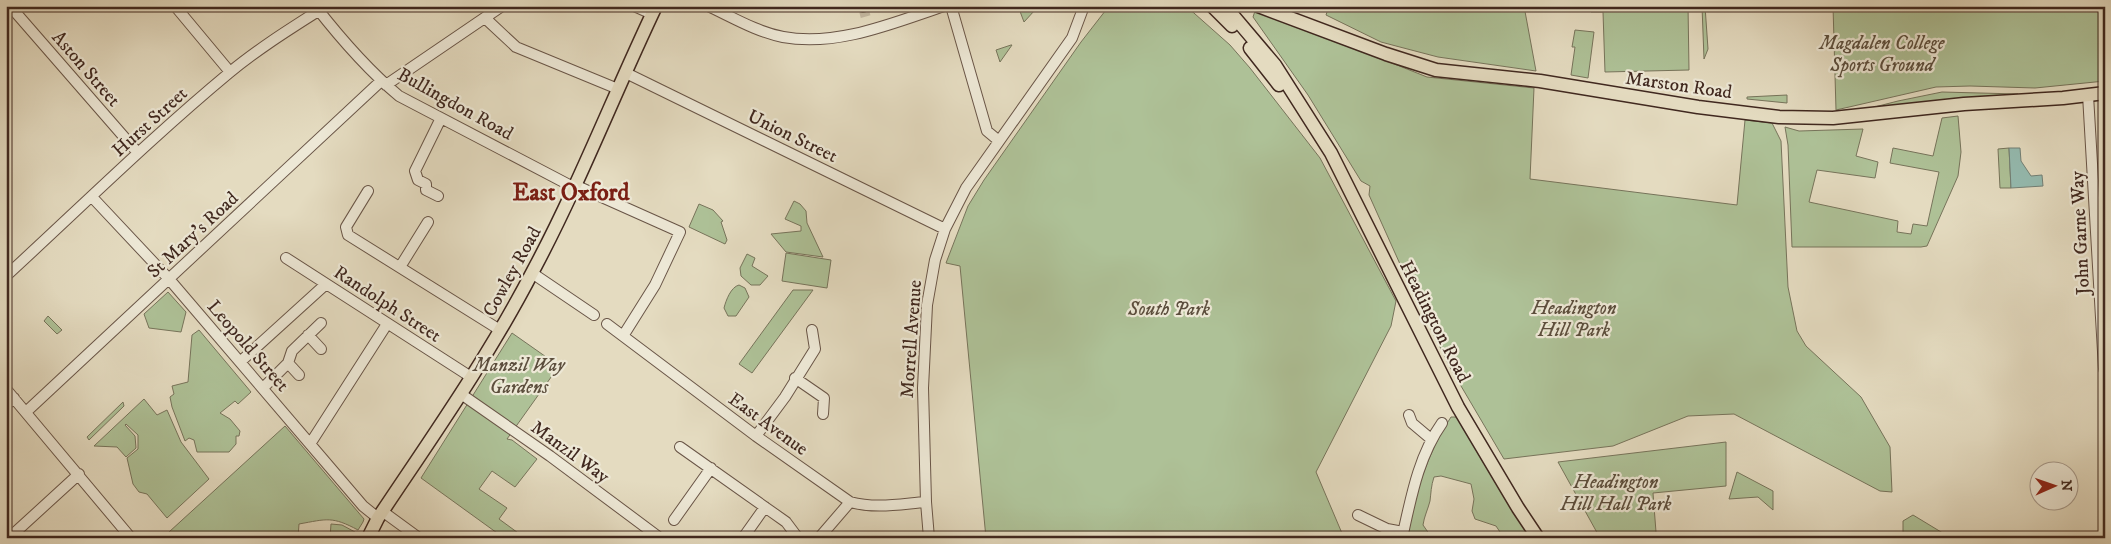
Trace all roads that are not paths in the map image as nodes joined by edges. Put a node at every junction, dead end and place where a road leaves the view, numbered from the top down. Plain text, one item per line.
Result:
1 (10, 6) edge
2 (175, 6) edge
3 (502, 6) edge
4 (634, 6) edge
5 (708, 6) edge
6 (944, 6) edge
7 (951, 6) edge
8 (1084, 6) edge
9 (1258, 6) edge
10 (1221, 7) edge
11 (320, 8) edge
12 (654, 10) edge
13 (485, 18) junction
14 (866, 18) tunnel mouth
15 (869, 29) junction
16 (230, 72) junction
17 (626, 73) junction
18 (383, 83) junction
19 (618, 89) junction
20 (2105, 93) edge
21 (2088, 95) junction
22 (441, 118) junction
23 (999, 142) junction
24 (138, 153) junction
25 (576, 187) junction
26 (368, 191) dead end
27 (92, 196) junction
28 (438, 196) dead end
29 (428, 222) dead end
30 (945, 229) junction
31 (286, 258) dead end
32 (400, 267) junction
33 (532, 273) junction
34 (6, 276) edge
35 (169, 279) junction
36 (326, 284) junction
37 (594, 315) dead end
38 (321, 323) dead end
39 (387, 324) junction
40 (607, 324) dead end
41 (500, 330) junction
42 (812, 330) dead end
43 (308, 335) junction
44 (623, 336) junction
45 (320, 349) dead end
46 (240, 362) junction
47 (288, 363) junction
48 (2104, 369) edge
49 (299, 375) dead end
50 (471, 377) junction
51 (795, 378) junction
52 (263, 388) junction
53 (6, 389) edge
54 (462, 394) junction
55 (10, 402) edge
56 (26, 412) junction
57 (823, 414) dead end
58 (1409, 415) dead end
59 (1442, 423) dead end
60 (756, 436) junction
61 (1431, 439) junction
62 (310, 444) junction
63 (680, 446) dead end
64 (711, 468) junction
65 (79, 474) junction
66 (850, 502) junction
67 (926, 502) junction
68 (765, 507) junction
69 (380, 515) junction
70 (1358, 516) dead end
71 (674, 520) dead end
72 (1402, 535) edge
73 (9, 538) edge
74 (131, 538) edge
75 (368, 538) edge
76 (419, 538) edge
77 (660, 538) edge
78 (743, 538) edge
79 (798, 538) edge
80 (819, 538) edge
81 (929, 538) edge
82 (1538, 538) edge

1 - 24 street, Aston Street
2 - 16 street
3 - 13 street, St Mary's Road
4 - 12 street
5 - 15 street
6 - 15 street
7 - 23 street
8 - 23 street, Morrell Avenue
9 - 21 main road, Marston Road
10 - 82 main road, Headington Road
11 - 16 street, Hurst Street
11 - 18 street, Bullingdon Road
12 - 17 main road, Cowley Road
13 - 18 street, St Mary's Road
13 - 19 street
14 - 15 street
16 - 24 street, Hurst Street
17 - 19 main road, Cowley Road
17 - 30 street, Union Street
18 - 22 street, Bullingdon Road
18 - 35 street, St Mary's Road
19 - 25 main road, Cowley Road
20 - 21 main road, Marston Road
21 - 48 street, John Garne Way
22 - 25 street, Bullingdon Road
22 - 28 street
23 - 30 street, Morrell Avenue
24 - 27 street, Hurst Street
25 - 33 main road, Cowley Road
25 - 44 street, Bullingdon Road
26 - 32 street
27 - 34 street, Hurst Street
27 - 35 street, Leopold Street
29 - 32 street
30 - 67 street, Morrell Avenue
31 - 36 street, Randolph Street
32 - 41 street
33 - 37 street
33 - 41 main road, Cowley Road
35 - 46 street, Leopold Street
35 - 56 street, St Mary's Road
36 - 39 street, Randolph Street
36 - 46 street
38 - 43 street
39 - 50 street, Randolph Street
39 - 62 street
40 - 44 street, East Avenue
41 - 50 main road, Cowley Road
42 - 51 street
43 - 45 street
43 - 47 street
44 - 60 street, East Avenue
46 - 52 street, Leopold Street
47 - 49 street
47 - 52 street
50 - 54 main road, Cowley Road
51 - 57 street
51 - 60 street
52 - 62 street, Leopold Street
53 - 55 street
54 - 69 main road, Cowley Road
54 - 77 street, Manzil Way
55 - 56 street
56 - 65 street
58 - 61 street
59 - 61 street
60 - 66 street, East Avenue
61 - 72 street
62 - 69 street, Leopold Street
63 - 64 street
64 - 68 street
64 - 71 street
65 - 73 street
65 - 74 street
66 - 67 street, East Avenue
66 - 80 street
67 - 81 street, Morrell Avenue
68 - 78 street
68 - 79 street
69 - 75 main road, Cowley Road
69 - 76 street, Leopold Street
70 - 72 street

